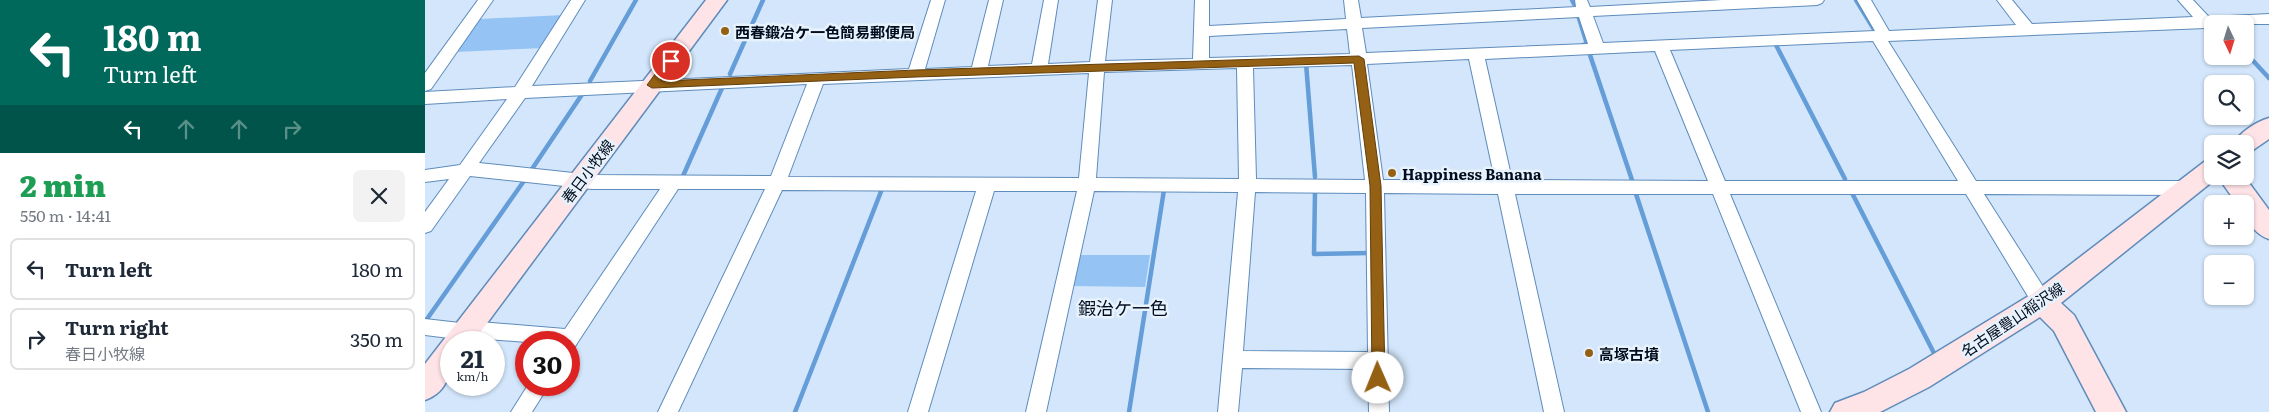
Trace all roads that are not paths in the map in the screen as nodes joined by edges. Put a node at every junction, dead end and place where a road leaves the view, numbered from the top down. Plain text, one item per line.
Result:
1 (486, 0) edge
2 (578, 0) edge
3 (717, 0) edge
4 (938, 0) edge
5 (996, 0) edge
6 (1051, 0) edge
7 (1105, 0) edge
8 (1203, 0) edge
9 (1351, 0) edge
10 (1817, 0) edge
11 (1864, 0) edge
12 (2004, 0) edge
13 (2185, 0) edge
14 (1582, 6) edge
15 (2269, 19) edge
16 (2254, 20) edge
17 (2204, 21) edge
18 (2204, 23) edge
19 (1355, 24) junction
20 (2028, 30) junction
21 (1202, 32) junction
22 (1881, 36) junction
23 (1661, 46) junction
24 (1597, 48) junction
25 (1476, 54) junction
26 (1359, 59) junction
27 (1245, 63) junction
28 (1201, 65) junction
29 (1097, 67) junction
30 (1039, 69) junction
31 (979, 71) junction
32 (916, 73) junction
33 (817, 78) junction
34 (425, 85) edge
35 (652, 85) junction
36 (520, 92) junction
37 (425, 98) edge
38 (2269, 126) edge
39 (2254, 137) edge
40 (465, 170) junction
41 (2204, 174) edge
42 (425, 176) edge
43 (579, 181) junction
44 (673, 183) junction
45 (777, 183) junction
46 (987, 184) junction
47 (1087, 185) junction
48 (2237, 185) edge
49 (1247, 186) junction
50 (1375, 186) junction
51 (1505, 187) junction
52 (1719, 187) junction
53 (1972, 188) junction
54 (2185, 188) junction
55 (425, 226) edge
56 (2269, 228) edge
57 (2043, 302) junction
58 (425, 327) edge
59 (465, 331) edge
60 (575, 331) edge
61 (440, 332) edge
62 (1232, 359) junction
63 (1378, 360) junction
64 (440, 366) edge
65 (425, 387) edge
66 (532, 396) edge
67 (521, 412) edge
68 (668, 412) edge
69 (918, 412) edge
70 (1036, 412) edge
71 (1228, 412) edge
72 (1379, 412) edge
73 (1554, 412) edge
74 (1811, 412) edge
75 (1845, 412) edge
76 (2111, 412) edge

1 - 34 street
2 - 36 street
3 - 35 main road, 春日小牧線
4 - 32 street
5 - 31 street
6 - 30 street
7 - 29 street
8 - 21 street
9 - 19 street
10 - 14 street
11 - 22 street
12 - 20 street
13 - 17 street
14 - 19 street
14 - 24 street
15 - 16 street
18 - 20 street
19 - 21 street
19 - 26 street
20 - 22 street
21 - 28 street
22 - 23 street
22 - 53 street
23 - 24 street
23 - 52 street
24 - 25 street
25 - 26 street
25 - 51 street
26 - 27 street
26 - 50 street
27 - 28 street
27 - 49 street
28 - 29 street
29 - 30 street
29 - 47 street
30 - 31 street
31 - 32 street
32 - 33 street
33 - 35 street
33 - 45 street
35 - 36 street
35 - 43 main road, 春日小牧線
36 - 37 street
36 - 40 street
38 - 39 main road
40 - 42 street
40 - 43 street
40 - 55 street
41 - 54 main road, 名古屋豊山稲沢線
43 - 44 street
43 - 59 main road, 春日小牧線
44 - 45 street
44 - 60 street
45 - 46 street
45 - 68 street
46 - 47 street
46 - 69 street
47 - 49 street
47 - 70 street
48 - 56 main road
49 - 50 street
49 - 62 street
50 - 51 street
50 - 63 street
51 - 52 street
51 - 73 street
52 - 53 street
52 - 74 street
53 - 54 street
53 - 57 street
54 - 57 main road, 名古屋豊山稲沢線
57 - 75 main road, 名古屋豊山稲沢線
57 - 76 main road
58 - 61 street
62 - 63 street
62 - 71 street
63 - 72 street
64 - 65 main road, 春日小牧線
66 - 67 street

